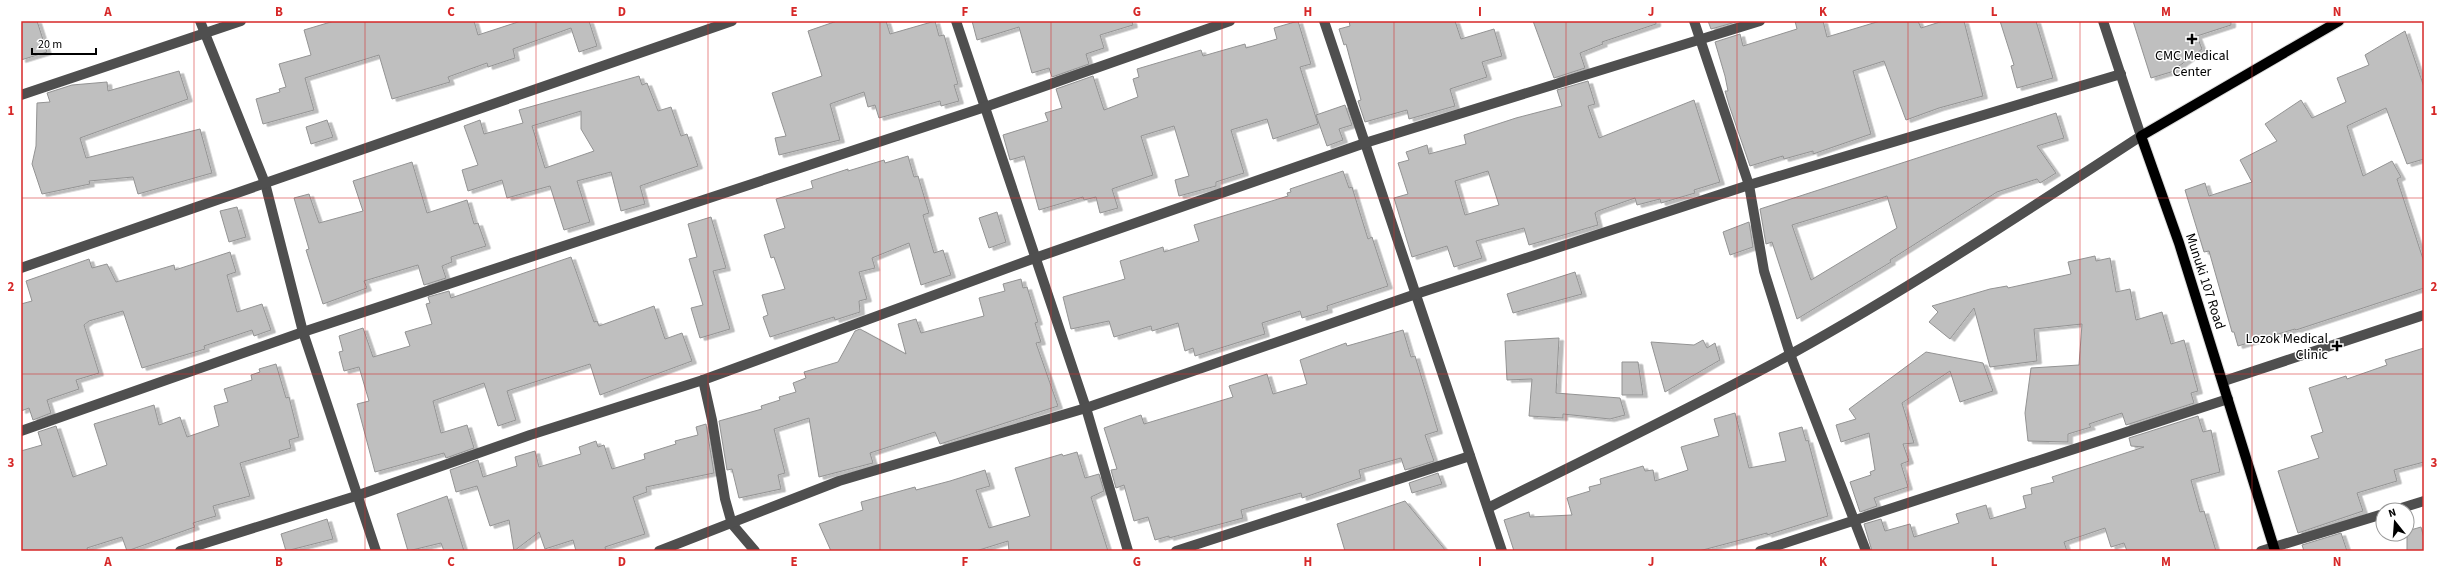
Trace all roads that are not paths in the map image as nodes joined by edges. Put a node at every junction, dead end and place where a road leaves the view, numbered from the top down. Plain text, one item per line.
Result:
1 (200, 21) edge
2 (241, 21) edge
3 (732, 21) edge
4 (956, 21) edge
5 (1230, 21) edge
6 (1324, 21) edge
7 (1694, 21) edge
8 (1760, 21) edge
9 (2103, 21) edge
10 (2340, 21) edge
11 (205, 35) junction
12 (1700, 39) junction
13 (2121, 74) junction
14 (21, 95) edge
15 (985, 107) junction
16 (2141, 136) junction
17 (1365, 143) junction
18 (265, 183) junction
19 (1749, 185) junction
20 (1035, 258) junction
21 (21, 268) edge
22 (1416, 294) junction
23 (2424, 315) edge
24 (303, 332) junction
25 (1790, 354) junction
26 (703, 380) junction
27 (2224, 381) junction
28 (2228, 399) junction
29 (1086, 408) junction
30 (21, 430) edge
31 (1470, 456) junction
32 (356, 496) junction
33 (1488, 508) junction
34 (2375, 517) edge
35 (1855, 519) junction
36 (732, 524) junction
37 (2274, 549) edge
38 (180, 551) edge
39 (376, 551) edge
40 (659, 551) edge
41 (755, 551) edge
42 (1128, 551) edge
43 (1176, 551) edge
44 (1502, 551) edge
45 (1760, 551) edge
46 (1866, 551) edge
47 (2261, 551) edge

1 - 11 street
2 - 11 street
3 - 18 street
4 - 15 street
5 - 15 street
6 - 17 street
7 - 12 street
8 - 12 street
9 - 13 street, Munuki 107 Road
10 - 16 main road
11 - 14 street
11 - 18 street
12 - 17 street
12 - 19 street
13 - 16 street, Munuki 107 Road
13 - 19 street
15 - 20 street
15 - 24 street
16 - 25 street
16 - 27 main road, Munuki 107 Road
17 - 20 street
17 - 22 street
18 - 21 street
18 - 24 street
19 - 22 street
19 - 25 street
20 - 26 street
20 - 29 street
22 - 29 street
22 - 31 street
23 - 27 street
24 - 30 street
24 - 32 street
25 - 33 street
25 - 35 street
26 - 32 street
26 - 36 street
27 - 28 main road, Munuki 107 Road
28 - 35 street
28 - 37 main road, Munuki 107 Road
29 - 36 street
29 - 42 street
31 - 33 street
31 - 43 street
32 - 38 street
32 - 39 street
33 - 44 street
34 - 37 street
35 - 45 street
35 - 46 street
36 - 40 street
36 - 41 street
37 - 47 street

